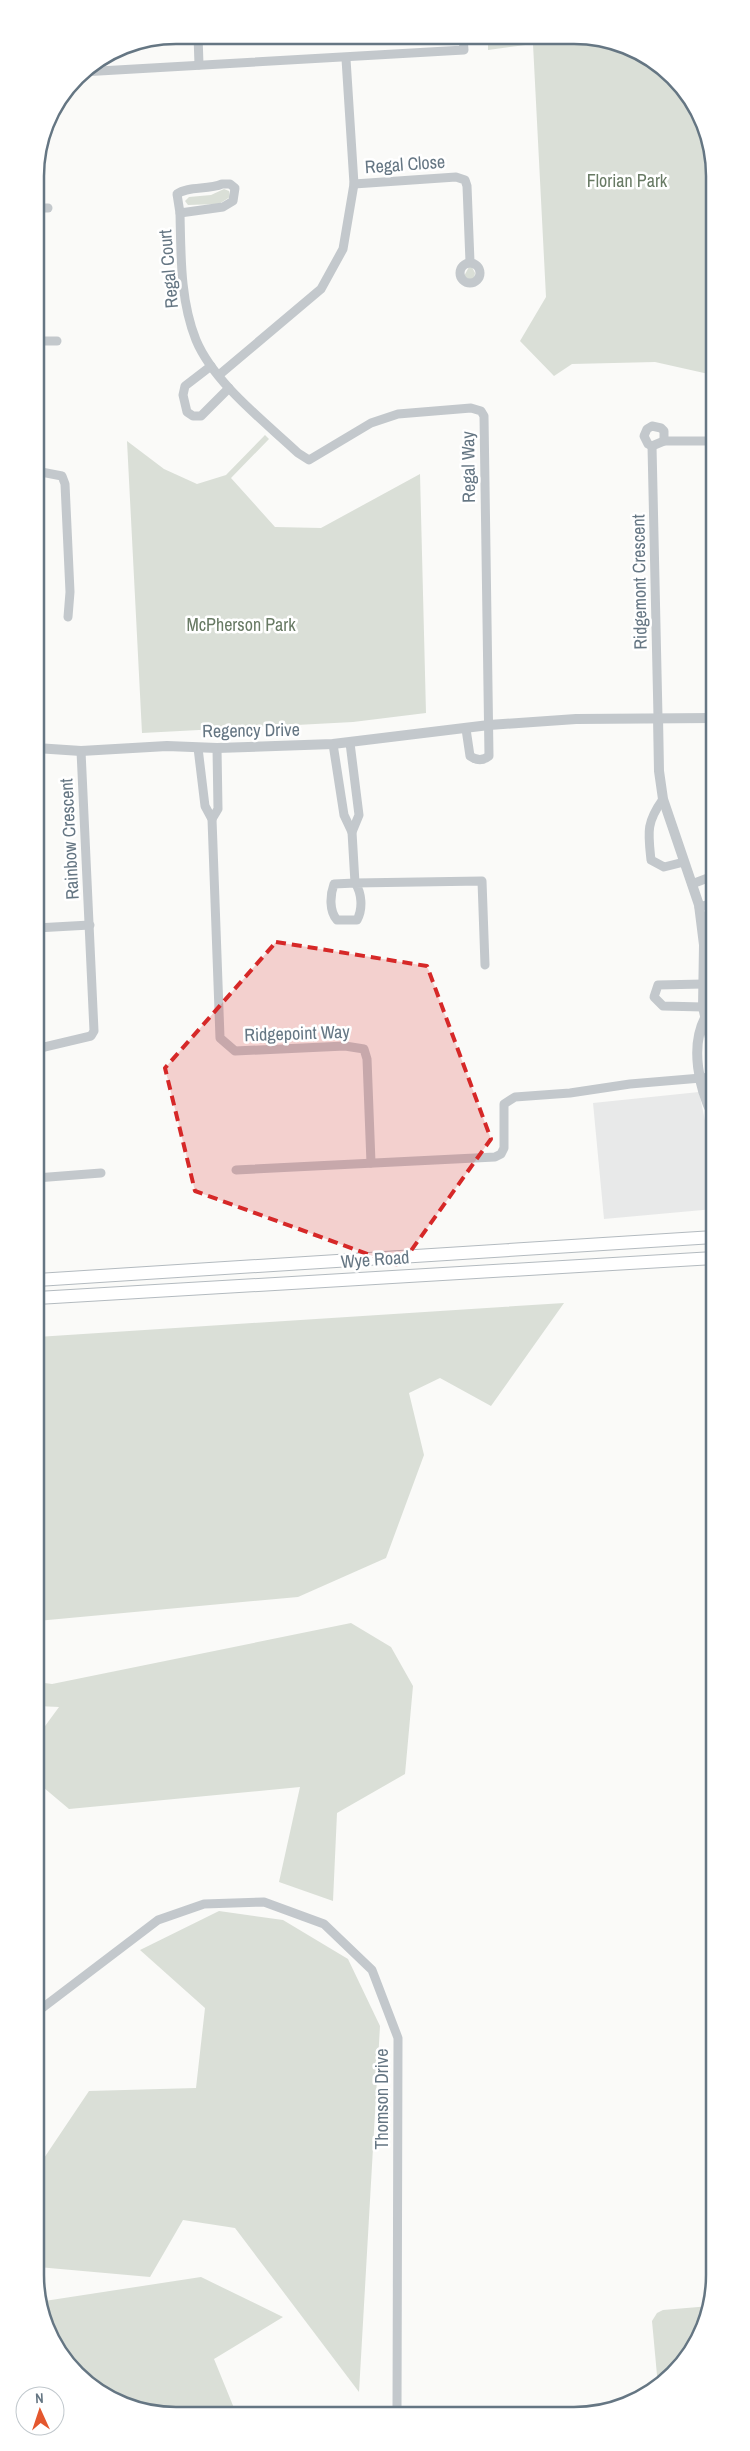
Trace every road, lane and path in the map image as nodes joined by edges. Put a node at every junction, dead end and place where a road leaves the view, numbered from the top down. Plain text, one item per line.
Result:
1 (198, 44) edge
2 (464, 44) edge
3 (346, 59) junction
4 (199, 65) junction
5 (96, 71) edge
6 (354, 184) junction
7 (44, 208) edge
8 (48, 208) dead end
9 (180, 213) junction
10 (470, 262) dead end
11 (57, 340) dead end
12 (44, 341) edge
13 (211, 366) junction
14 (219, 374) junction
15 (229, 388) junction
16 (706, 440) edge
17 (664, 441) junction
18 (652, 446) junction
19 (44, 473) edge
20 (68, 618) dead end
21 (658, 717) junction
22 (706, 718) edge
23 (489, 725) junction
24 (466, 729) junction
25 (350, 743) junction
26 (333, 744) junction
27 (198, 748) junction
28 (217, 748) junction
29 (44, 749) edge
30 (81, 751) junction
31 (662, 799) junction
32 (212, 819) junction
33 (352, 832) junction
34 (684, 862) junction
35 (706, 879) edge
36 (355, 883) junction
37 (692, 884) junction
38 (706, 905) edge
39 (699, 907) junction
40 (90, 925) junction
41 (44, 928) edge
42 (485, 966) dead end
43 (703, 984) junction
44 (703, 1007) junction
45 (705, 1018) junction
46 (706, 1022) edge
47 (44, 1047) edge
48 (701, 1078) junction
49 (706, 1078) edge
50 (706, 1094) edge
51 (371, 1163) junction
52 (236, 1170) dead end
53 (101, 1172) dead end
54 (44, 1177) edge
55 (706, 1238) edge
56 (706, 1258) edge
57 (44, 1279) edge
58 (44, 1298) edge
59 (44, 2007) edge
60 (397, 2407) edge

1 - 4 street
2 - 3 street
3 - 4 street
3 - 6 street
4 - 5 street
6 - 10 street, Regal Close
6 - 14 street
7 - 8 street
9 - 9 street, Regal Court
9 - 13 street, Regal Court
11 - 12 street
13 - 14 street, Regal Court
13 - 15 street
14 - 15 street, Regal Way
15 - 23 street, Regal Way
16 - 17 street
17 - 18 street
17 - 18 street, Ridgemont Crescent
18 - 21 street, Ridgemont Crescent
19 - 20 street
21 - 22 street, Regency Drive
21 - 23 street, Regency Drive
21 - 31 street
23 - 24 street, Regency Drive
23 - 24 street
24 - 25 street, Regency Drive
25 - 26 street, Regency Drive
25 - 33 street
26 - 28 street, Regency Drive
26 - 33 street
27 - 28 street, Regency Drive
27 - 30 street, Regency Drive
27 - 32 street, Ridgepoint Way
28 - 32 street, Ridgepoint Way
29 - 30 street, Regency Drive
30 - 40 street, Rainbow Crescent
31 - 34 street
31 - 34 street
32 - 51 street, Ridgepoint Way
33 - 36 street
34 - 37 street
35 - 37 street
36 - 36 street
36 - 42 street
37 - 39 street
38 - 39 street
39 - 43 street
40 - 41 street
40 - 47 street, Rainbow Crescent
43 - 44 street
43 - 44 street
44 - 45 street
45 - 46 street
45 - 48 street
48 - 49 street
48 - 50 street
48 - 51 street
51 - 52 street
53 - 54 street
55 - 57 main road, Wye Road
56 - 58 main road, Wye Road
59 - 60 street, Thomson Drive

